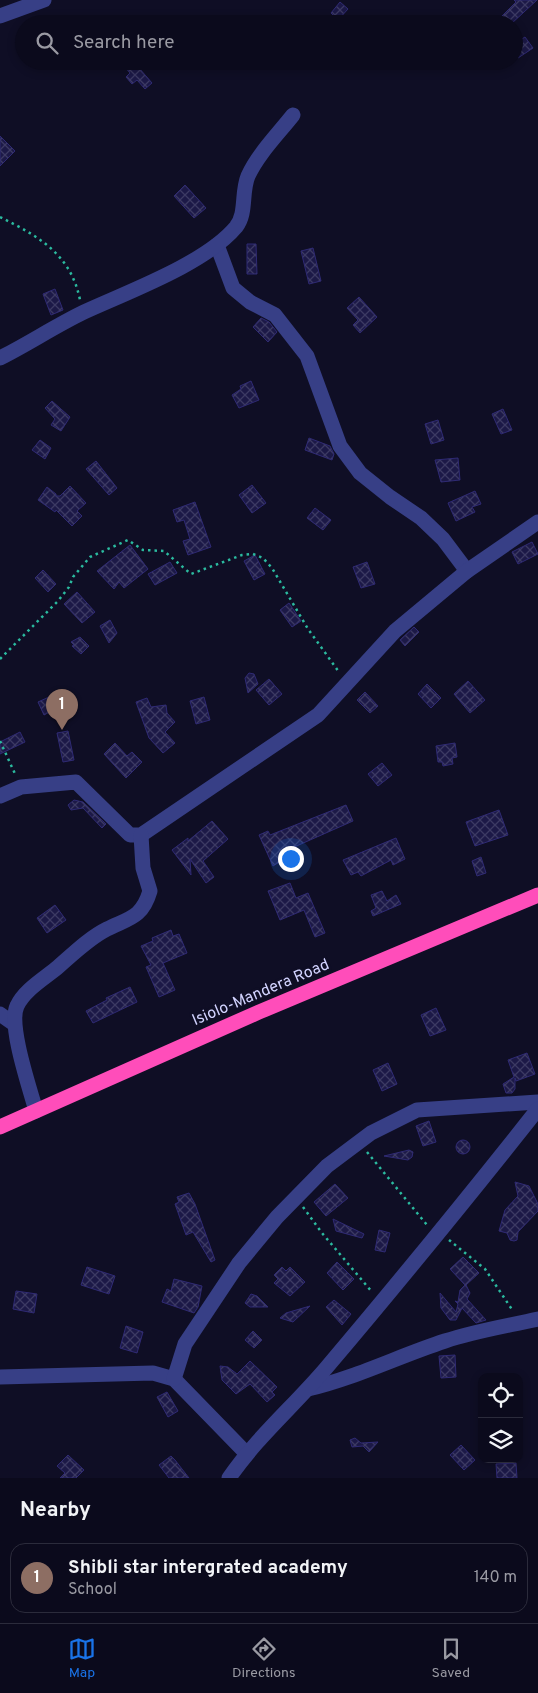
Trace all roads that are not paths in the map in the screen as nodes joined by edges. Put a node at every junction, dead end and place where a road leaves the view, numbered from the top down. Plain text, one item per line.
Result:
1 (44, 0) edge
2 (0, 16) edge
3 (294, 115) dead end
4 (217, 245) junction
5 (0, 358) edge
6 (538, 522) edge
7 (467, 571) junction
8 (0, 796) edge
9 (141, 835) junction
10 (538, 895) edge
11 (0, 1014) edge
12 (14, 1024) junction
13 (538, 1102) edge
14 (538, 1109) edge
15 (36, 1111) junction
16 (0, 1127) edge
17 (538, 1319) edge
18 (0, 1376) edge
19 (174, 1379) junction
20 (308, 1389) junction
21 (246, 1452) junction
22 (229, 1478) edge

1 - 2 street
3 - 4 street
4 - 5 street
4 - 7 street
6 - 7 street
7 - 9 street
8 - 9 street
9 - 12 street
10 - 15 highway, Isiolo-Mandera Road
11 - 12 street
12 - 15 street
13 - 19 street
14 - 20 street
15 - 16 highway, Isiolo-Mandera Road
17 - 20 street
18 - 19 street
19 - 21 street
20 - 21 street
21 - 22 street

